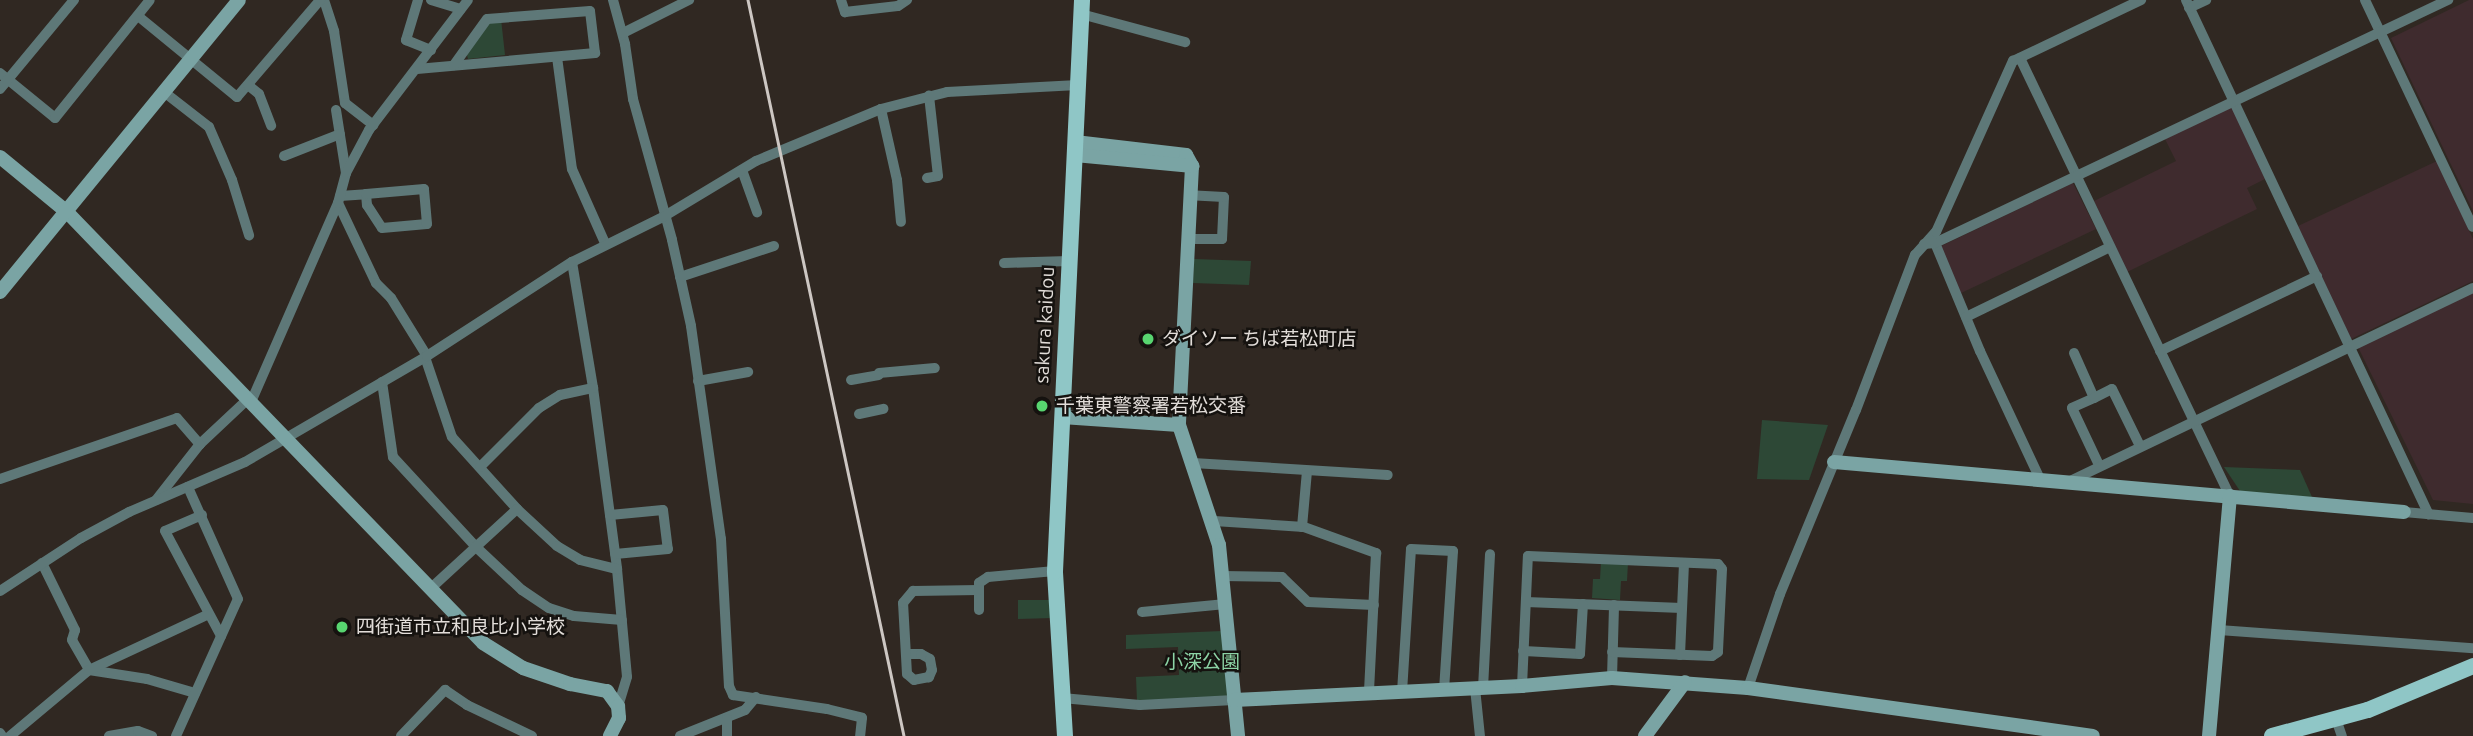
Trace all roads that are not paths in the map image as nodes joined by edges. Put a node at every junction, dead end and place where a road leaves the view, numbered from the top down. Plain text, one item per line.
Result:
1 (74, 0) edge
2 (150, 0) edge
3 (239, 0) edge
4 (322, 0) edge
5 (418, 0) edge
6 (431, 0) edge
7 (613, 0) edge
8 (689, 0) edge
9 (841, 0) edge
10 (907, 0) edge
11 (2141, 0) edge
12 (2206, 0) edge
13 (2365, 0) edge
14 (2448, 0) edge
15 (2188, 4) edge
16 (465, 5) edge
17 (1081, 7) edge
18 (138, 16) junction
19 (2380, 32) junction
20 (622, 33) junction
21 (1185, 42) dead end
22 (431, 50) junction
23 (557, 57) junction
24 (2020, 58) junction
25 (189, 60) junction
26 (454, 65) junction
27 (417, 69) junction
28 (4, 76) edge
29 (248, 85) junction
30 (1077, 85) junction
31 (0, 89) edge
32 (164, 92) junction
33 (929, 96) junction
34 (2234, 102) junction
35 (881, 109) junction
36 (337, 110) dead end
37 (373, 125) junction
38 (271, 126) dead end
39 (340, 134) junction
40 (1075, 149) junction
41 (284, 156) dead end
42 (0, 157) edge
43 (742, 170) junction
44 (346, 173) junction
45 (2077, 177) junction
46 (928, 178) dead end
47 (366, 194) junction
48 (1191, 195) junction
49 (339, 200) junction
50 (67, 212) junction
51 (757, 212) dead end
52 (663, 217) junction
53 (901, 222) dead end
54 (2473, 227) edge
55 (250, 235) dead end
56 (1188, 239) junction
57 (605, 243) junction
58 (1929, 244) junction
59 (774, 246) dead end
60 (2110, 247) junction
61 (1069, 261) junction
62 (572, 262) junction
63 (1004, 263) dead end
64 (2318, 276) junction
65 (680, 277) junction
66 (2473, 288) edge
67 (0, 292) edge
68 (1966, 317) junction
69 (2351, 346) junction
70 (2160, 351) junction
71 (2074, 353) dead end
72 (426, 356) junction
73 (935, 368) dead end
74 (748, 372) dead end
75 (850, 380) dead end
76 (382, 382) junction
77 (698, 382) junction
78 (593, 387) junction
79 (2094, 398) junction
80 (249, 400) junction
81 (883, 409) dead end
82 (859, 414) dead end
83 (1062, 416) junction
84 (2193, 421) junction
85 (1179, 425) junction
86 (286, 438) junction
87 (200, 444) junction
88 (2140, 446) junction
89 (1834, 462) junction
90 (1194, 463) junction
91 (2099, 465) junction
92 (480, 467) junction
93 (1307, 471) junction
94 (1388, 475) dead end
95 (0, 479) edge
96 (2041, 481) junction
97 (2066, 483) junction
98 (188, 487) junction
99 (2230, 496) junction
100 (156, 501) junction
101 (517, 509) junction
102 (2404, 512) joint
103 (202, 515) junction
104 (610, 515) junction
105 (2429, 515) junction
106 (2473, 518) edge
107 (1214, 521) junction
108 (1302, 527) junction
109 (476, 547) junction
110 (615, 554) junction
111 (1490, 554) dead end
112 (42, 563) junction
113 (1684, 563) junction
114 (617, 569) junction
115 (1055, 571) junction
116 (1222, 576) junction
117 (430, 589) junction
118 (979, 590) junction
119 (0, 591) edge
120 (1526, 602) junction
121 (1226, 604) junction
122 (1583, 604) junction
123 (1374, 605) junction
124 (1614, 606) junction
125 (1682, 608) junction
126 (979, 610) dead end
127 (1142, 612) dead end
128 (208, 615) junction
129 (622, 620) junction
130 (2219, 630) junction
131 (221, 636) junction
132 (2473, 648) edge
133 (1523, 652) junction
134 (1612, 652) junction
135 (906, 654) dead end
136 (1680, 655) junction
137 (2473, 666) edge
138 (89, 670) junction
139 (1612, 678) junction
140 (1685, 682) junction
141 (1522, 686) junction
142 (1479, 688) junction
143 (1748, 688) junction
144 (1444, 690) junction
145 (1402, 692) junction
146 (195, 693) junction
147 (1369, 693) junction
148 (756, 697) junction
149 (1062, 698) junction
150 (1234, 699) junction
151 (618, 706) junction
152 (727, 719) junction
153 (2336, 719) junction
154 (406, 735) edge
155 (12, 736) edge
156 (109, 736) edge
157 (152, 736) edge
158 (176, 736) edge
159 (532, 736) edge
160 (610, 736) edge
161 (680, 736) edge
162 (727, 736) edge
163 (860, 736) edge
164 (1065, 736) edge
165 (1238, 736) edge
166 (1480, 736) edge
167 (1645, 736) edge
168 (2093, 736) edge
169 (2209, 736) edge
170 (2272, 736) edge
171 (2342, 736) edge

1 - 28 street
2 - 18 street
3 - 25 street
4 - 29 street
4 - 37 street
5 - 22 street
6 - 16 street
7 - 20 street
8 - 20 street
9 - 10 street
11 - 24 street
12 - 15 street
13 - 19 street
14 - 19 street
15 - 34 street
16 - 22 street
17 - 21 street
17 - 30 main road, sakura kaidou
18 - 25 street
18 - 28 street
19 - 34 street
19 - 54 street
20 - 52 street
22 - 27 street
23 - 26 street
23 - 26 street
23 - 57 street
24 - 45 street
24 - 58 street
25 - 29 street
25 - 32 street
26 - 27 street
27 - 37 street
28 - 31 street
29 - 38 street
30 - 33 street
30 - 40 main road, sakura kaidou
32 - 50 street
32 - 55 street
33 - 35 street
33 - 46 street
34 - 45 street
34 - 64 street
35 - 43 street
35 - 53 street
36 - 39 street
37 - 44 street
39 - 41 street
39 - 44 street
40 - 48 street
40 - 61 main road, sakura kaidou
42 - 50 street
43 - 51 street
43 - 52 street
44 - 49 street
45 - 58 street
45 - 60 street
47 - 47 street
47 - 49 street
48 - 56 street
48 - 56 street
49 - 72 street
49 - 80 street
50 - 67 street
50 - 80 street
52 - 57 street
52 - 65 street
56 - 85 street
57 - 62 street
58 - 68 street
58 - 89 street
59 - 65 street
60 - 68 street
60 - 70 street
61 - 63 street
61 - 83 main road, sakura kaidou
62 - 72 street
62 - 78 street
64 - 69 street
64 - 70 street
65 - 77 street
66 - 69 street
68 - 96 street
69 - 84 street
69 - 105 street
70 - 84 street
71 - 79 street
72 - 76 street
72 - 92 street
73 - 75 street
74 - 77 street
76 - 86 street
76 - 109 street
77 - 148 street
78 - 92 street
78 - 104 street
79 - 88 street
79 - 91 street
80 - 86 street
80 - 87 street
81 - 82 street
83 - 85 street
83 - 115 main road, sakura kaidou
84 - 88 street
84 - 99 street
85 - 90 street
86 - 98 street
86 - 117 street
87 - 95 street
87 - 100 street
88 - 91 street
89 - 96 street
89 - 143 street
90 - 93 street
90 - 107 street
91 - 97 street
92 - 101 street
93 - 94 street
93 - 108 street
96 - 97 street
97 - 99 street
98 - 100 street
98 - 103 street
99 - 102 street
99 - 130 street
100 - 112 street
101 - 109 street
101 - 114 street
102 - 105 street
103 - 128 street
103 - 131 street
104 - 110 street
104 - 110 street
105 - 106 street
107 - 108 street
107 - 116 street
108 - 123 street
109 - 117 street
109 - 129 street
110 - 114 street
111 - 142 street
112 - 119 street
112 - 138 street
113 - 120 street
113 - 125 street
113 - 136 street
114 - 129 street
115 - 118 street
115 - 149 main road, sakura kaidou
116 - 121 street
116 - 123 street
117 - 151 street
118 - 126 street
118 - 135 street
120 - 122 street
120 - 133 street
121 - 127 street
121 - 150 street
122 - 124 street
122 - 133 street
123 - 147 street
124 - 125 street
124 - 134 street
125 - 136 street
128 - 131 street
128 - 138 street
129 - 151 street
130 - 132 street
130 - 169 street
131 - 146 street
133 - 141 street
134 - 136 street
134 - 139 street
137 - 153 main road
138 - 146 street
138 - 155 street
139 - 140 street
139 - 141 street
140 - 143 street
140 - 167 street
141 - 142 street
142 - 144 street
142 - 166 street
143 - 168 street
144 - 145 street
144 - 145 street
145 - 147 street
146 - 158 street
147 - 150 street
148 - 152 street
148 - 163 street
149 - 150 street
149 - 164 main road, sakura kaidou
150 - 165 street
151 - 160 street
152 - 161 street
152 - 162 street
153 - 170 main road
153 - 171 street
154 - 159 street
156 - 157 street

